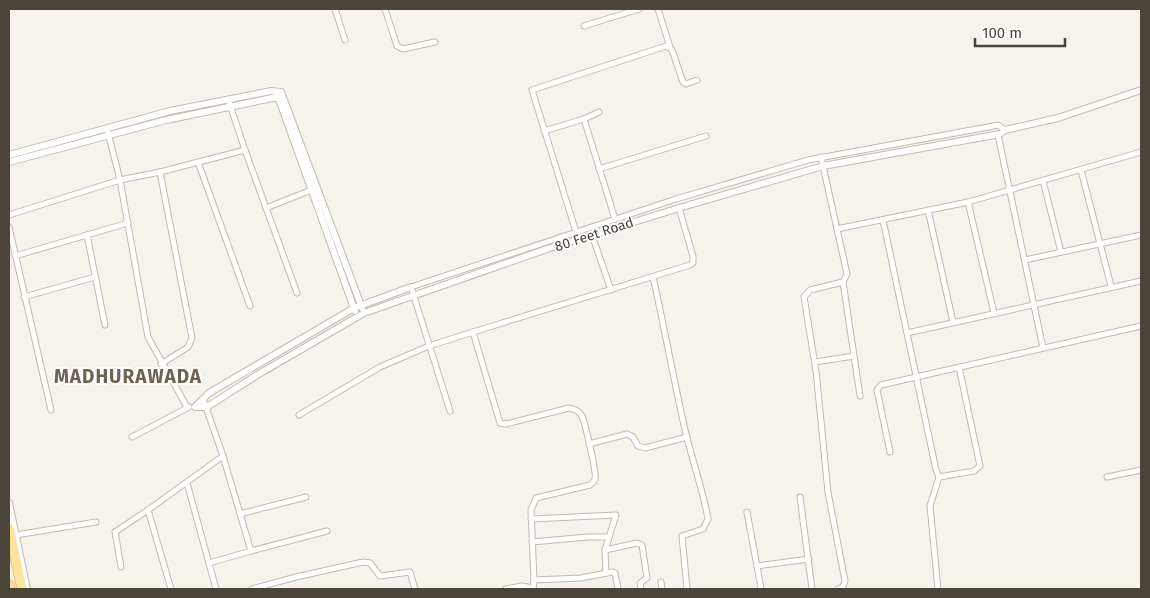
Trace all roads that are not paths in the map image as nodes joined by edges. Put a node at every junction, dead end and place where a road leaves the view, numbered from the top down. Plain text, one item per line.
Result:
1 (335, 9) edge
2 (385, 9) edge
3 (639, 9) edge
4 (658, 9) edge
5 (584, 26) dead end
6 (345, 40) dead end
7 (435, 42) dead end
8 (670, 48) junction
9 (697, 80) dead end
10 (1141, 90) edge
11 (228, 99) junction
12 (230, 106) junction
13 (599, 112) dead end
14 (584, 119) junction
15 (1005, 130) junction
16 (107, 131) junction
17 (544, 131) junction
18 (998, 135) junction
19 (706, 136) dead end
20 (245, 150) junction
21 (1141, 152) edge
22 (9, 155) edge
23 (821, 157) junction
24 (9, 162) edge
25 (198, 162) junction
26 (823, 166) junction
27 (599, 170) junction
28 (1081, 170) junction
29 (160, 172) junction
30 (120, 180) junction
31 (1043, 181) junction
32 (315, 189) junction
33 (1010, 190) junction
34 (968, 202) junction
35 (266, 208) junction
36 (679, 208) junction
37 (928, 210) junction
38 (9, 216) edge
39 (615, 219) junction
40 (883, 220) junction
41 (128, 223) junction
42 (9, 228) edge
43 (837, 229) junction
44 (576, 232) junction
45 (87, 235) junction
46 (592, 235) junction
47 (1141, 235) edge
48 (1100, 244) junction
49 (1061, 252) junction
50 (15, 256) junction
51 (1024, 260) junction
52 (95, 277) junction
53 (653, 277) junction
54 (1141, 281) edge
55 (843, 282) junction
56 (1111, 286) junction
57 (411, 288) junction
58 (611, 290) junction
59 (297, 293) dead end
60 (414, 295) junction
61 (24, 297) junction
62 (1034, 304) junction
63 (250, 306) dead end
64 (357, 307) junction
65 (364, 313) junction
66 (994, 313) junction
67 (357, 317) junction
68 (953, 322) junction
69 (105, 325) dead end
70 (1141, 326) edge
71 (473, 332) junction
72 (907, 333) junction
73 (429, 346) junction
74 (1043, 348) junction
75 (854, 356) junction
76 (815, 362) junction
77 (161, 364) junction
78 (959, 367) junction
79 (918, 376) junction
80 (860, 396) dead end
81 (203, 399) junction
82 (187, 407) junction
83 (195, 407) junction
84 (207, 407) junction
85 (51, 410) dead end
86 (450, 411) dead end
87 (299, 415) dead end
88 (132, 438) dead end
89 (687, 438) junction
90 (589, 444) junction
91 (890, 452) dead end
92 (223, 456) junction
93 (1141, 470) edge
94 (1107, 477) dead end
95 (939, 478) junction
96 (187, 483) junction
97 (800, 497) dead end
98 (306, 498) dead end
99 (9, 503) edge
100 (148, 510) junction
101 (747, 512) dead end
102 (240, 514) junction
103 (531, 519) junction
104 (96, 522) dead end
105 (9, 528) edge
106 (327, 531) dead end
107 (16, 535) junction
108 (609, 538) junction
109 (532, 542) junction
110 (605, 550) junction
111 (251, 551) junction
112 (809, 559) junction
113 (209, 563) junction
114 (757, 566) junction
115 (121, 567) dead end
116 (606, 573) junction
117 (534, 580) junction
118 (661, 582) dead end
119 (9, 585) edge
120 (275, 586) edge
121 (10, 589) edge
122 (22, 589) edge
123 (27, 589) edge
124 (171, 589) edge
125 (216, 589) edge
126 (252, 589) edge
127 (416, 589) edge
128 (506, 589) edge
129 (533, 589) edge
130 (618, 589) edge
131 (641, 589) edge
132 (662, 589) edge
133 (687, 589) edge
134 (760, 589) edge
135 (812, 589) edge
136 (838, 589) edge
137 (938, 589) edge

1 - 6 street
2 - 7 street
3 - 5 street
4 - 8 street
8 - 9 street
8 - 17 street
10 - 15 street
11 - 12 street
11 - 16 street
11 - 32 street
12 - 16 street
12 - 20 street
12 - 32 street
13 - 14 street
14 - 17 street
14 - 27 street
15 - 18 street, 80 Feet Road
15 - 23 street
16 - 22 street
16 - 24 street
16 - 30 street
17 - 44 street
18 - 26 street, 80 Feet Road
18 - 33 street
19 - 27 street
20 - 25 street
20 - 35 street
21 - 28 street
23 - 26 street
23 - 39 street
25 - 29 street
25 - 63 street
26 - 36 street, 80 Feet Road
26 - 43 street
27 - 39 street
28 - 31 street
28 - 48 street
29 - 30 street
29 - 77 street
30 - 38 street
30 - 41 street
31 - 33 street
31 - 49 street
32 - 35 street
32 - 64 street
33 - 34 street
33 - 51 street
34 - 37 street
34 - 66 street
35 - 59 street
36 - 46 street, 80 Feet Road
36 - 53 street
37 - 40 street
37 - 68 street
39 - 44 street
40 - 43 street
40 - 72 street
41 - 45 street
41 - 77 street
42 - 50 street
43 - 55 street
44 - 57 street
45 - 50 street
45 - 52 street
46 - 58 street
46 - 60 street, 80 Feet Road
47 - 48 street
48 - 49 street
48 - 56 street
49 - 51 street
50 - 61 street
51 - 62 street
52 - 61 street
52 - 69 street
53 - 58 street
53 - 89 street
54 - 56 street
55 - 75 street
55 - 76 street
56 - 62 street
57 - 60 street
57 - 64 street
58 - 71 street
60 - 65 street, 80 Feet Road
60 - 73 street
61 - 85 street
62 - 66 street
62 - 74 street
64 - 65 street
64 - 67 street
64 - 81 street
65 - 67 street, 80 Feet Road
66 - 68 street
67 - 84 street, 80 Feet Road
68 - 72 street
70 - 74 street
71 - 73 street
71 - 90 street
72 - 79 street
73 - 86 street
73 - 87 street
74 - 78 street
75 - 76 street
75 - 80 street
76 - 136 street
77 - 82 street
78 - 79 street
78 - 95 street
79 - 91 street
79 - 95 street
81 - 83 street
81 - 84 street
82 - 83 street
82 - 88 street
83 - 84 street
84 - 92 street
89 - 90 street
89 - 133 street
90 - 103 street
92 - 96 street
92 - 102 street
93 - 94 street
95 - 137 street
96 - 100 street
96 - 113 street
97 - 112 street
98 - 102 street
99 - 107 street
100 - 115 street
100 - 124 street
101 - 114 street
102 - 111 street
103 - 108 street
103 - 109 street
104 - 107 street
105 - 122 main road
106 - 111 street
107 - 123 street
108 - 109 street
108 - 110 street
109 - 117 street
110 - 116 street
110 - 131 street
111 - 113 street
112 - 114 street
112 - 135 street
113 - 125 street
114 - 134 street
116 - 117 street
116 - 130 street
117 - 129 street
118 - 132 street
119 - 121 main road
120 - 126 street
120 - 127 street
128 - 129 street

